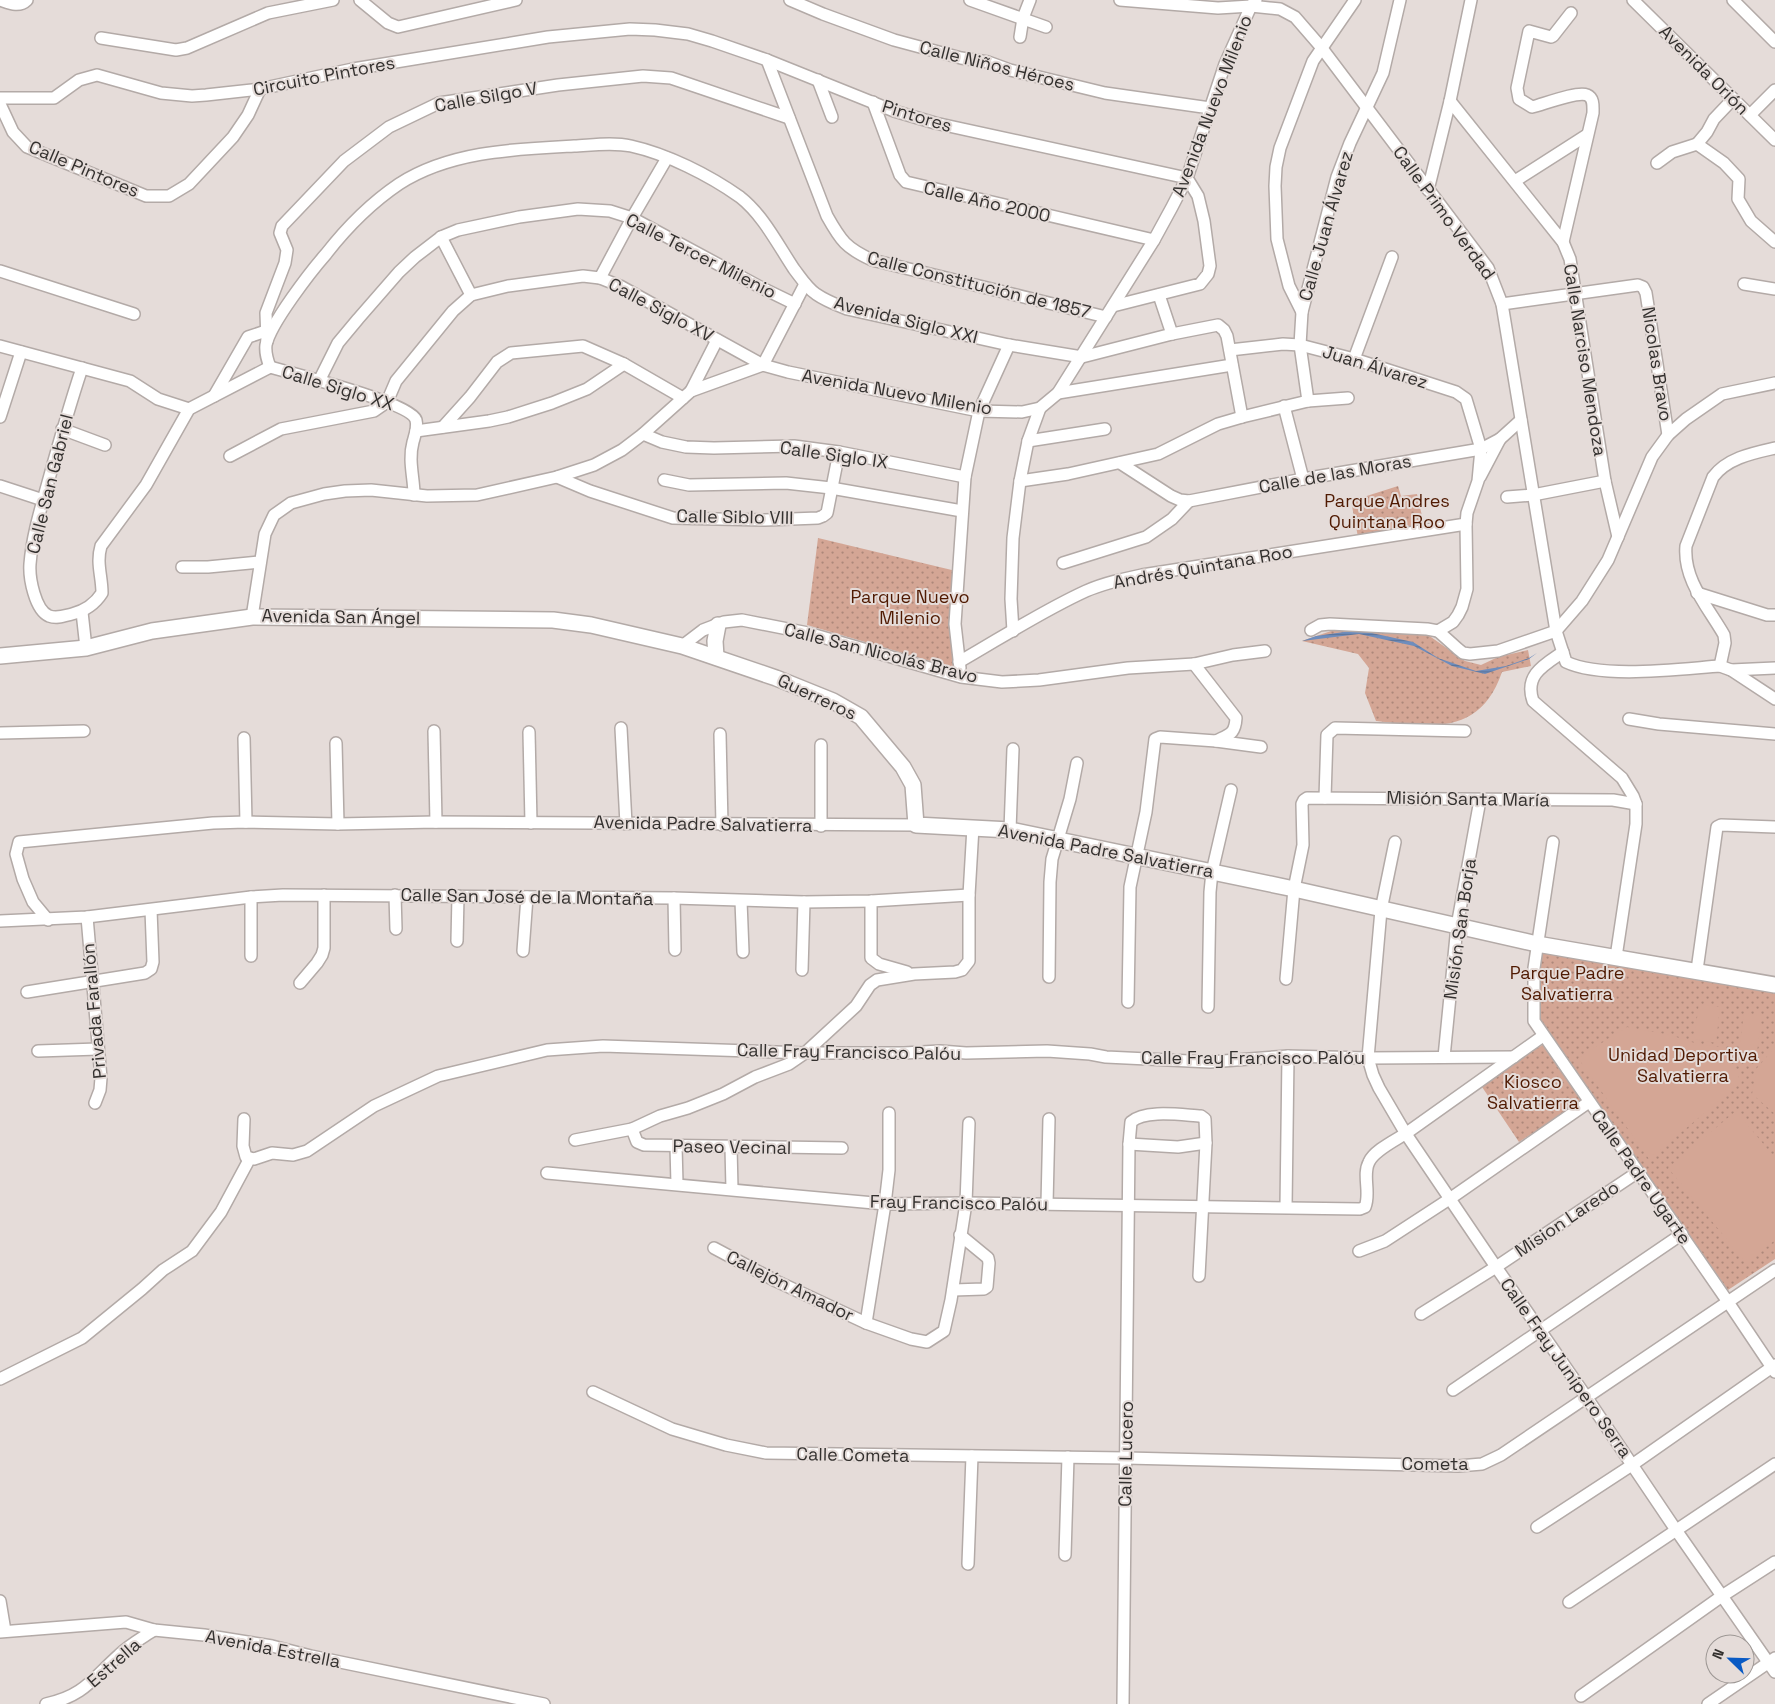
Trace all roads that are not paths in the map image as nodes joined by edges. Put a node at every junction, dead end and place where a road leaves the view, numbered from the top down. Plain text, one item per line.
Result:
1 (0, 0) edge
2 (27, 0) edge
3 (333, 0) edge
4 (360, 0) edge
5 (516, 0) edge
6 (790, 0) edge
7 (970, 0) edge
8 (1030, 0) edge
9 (1120, 0) edge
10 (1355, 0) edge
11 (1400, 0) edge
12 (1471, 0) edge
13 (1633, 0) edge
14 (1733, 0) edge
15 (1253, 3) edge
16 (1571, 13) dead end
17 (1023, 18) junction
18 (1046, 27) dead end
19 (655, 30) joint
20 (1020, 37) dead end
21 (101, 38) dead end
22 (1775, 42) edge
23 (1321, 47) junction
24 (767, 60) junction
25 (818, 80) junction
26 (260, 89) junction
27 (1775, 90) edge
28 (0, 98) edge
29 (1733, 99) junction
30 (1450, 101) junction
31 (873, 102) junction
32 (0, 104) edge
33 (1210, 108) junction
34 (1367, 108) junction
35 (1750, 115) junction
36 (832, 117) dead end
37 (789, 118) junction
38 (1587, 135) junction
39 (1775, 140) edge
40 (1697, 144) junction
41 (667, 158) junction
42 (1657, 163) dead end
43 (1187, 178) junction
44 (1516, 181) junction
45 (1428, 190) junction
46 (632, 218) junction
47 (441, 237) junction
48 (1154, 240) junction
49 (1563, 242) junction
50 (1775, 242) edge
51 (1392, 257) dead end
52 (0, 271) edge
53 (600, 278) junction
54 (805, 284) junction
55 (1744, 284) dead end
56 (1775, 289) edge
57 (1576, 293) junction
58 (471, 295) junction
59 (1159, 295) junction
60 (795, 304) junction
61 (1502, 304) junction
62 (1113, 306) junction
63 (1302, 312) junction
64 (134, 314) dead end
65 (1106, 317) junction
66 (266, 331) junction
67 (1172, 334) junction
68 (717, 340) junction
69 (267, 343) junction
70 (1009, 345) junction
71 (1300, 345) junction
72 (0, 346) edge
73 (1230, 350) junction
74 (21, 352) junction
75 (1082, 356) junction
76 (1354, 359) junction
77 (624, 364) junction
78 (763, 365) junction
79 (1232, 365) junction
80 (270, 367) junction
81 (82, 368) junction
82 (320, 381) junction
83 (1775, 383) edge
84 (1058, 393) junction
85 (687, 395) junction
86 (214, 396) junction
87 (1348, 398) dead end
88 (1308, 401) junction
89 (387, 402) junction
90 (1284, 406) junction
91 (1040, 408) junction
92 (189, 409) junction
93 (979, 411) junction
94 (1242, 416) junction
95 (0, 417) edge
96 (1522, 420) junction
97 (443, 428) junction
98 (62, 429) junction
99 (1105, 429) dead end
100 (416, 434) junction
101 (643, 434) junction
102 (1668, 435) junction
103 (1500, 439) junction
104 (1028, 441) junction
105 (105, 445) dead end
106 (1775, 448) edge
107 (1481, 449) junction
108 (839, 452) junction
109 (230, 456) dead end
110 (1120, 463) junction
111 (557, 477) junction
112 (966, 477) junction
113 (1303, 479) junction
114 (664, 480) dead end
115 (1020, 481) junction
116 (1478, 481) junction
117 (1605, 481) junction
118 (0, 486) edge
119 (831, 488) junction
120 (414, 495) junction
121 (1533, 495) junction
122 (1507, 497) dead end
123 (43, 500) junction
124 (1190, 501) junction
125 (962, 512) junction
126 (1466, 524) junction
127 (1618, 537) junction
128 (260, 562) junction
129 (1063, 563) dead end
130 (182, 567) dead end
131 (1697, 593) junction
132 (82, 612) junction
133 (1775, 615) edge
134 (252, 617) junction
135 (718, 625) junction
136 (1311, 630) dead end
137 (1012, 631) junction
138 (1438, 631) junction
139 (1556, 631) junction
140 (682, 646) junction
141 (86, 648) junction
142 (1265, 651) dead end
143 (0, 656) edge
144 (716, 657) junction
145 (1564, 657) junction
146 (959, 662) junction
147 (1194, 664) junction
148 (1726, 668) junction
149 (1775, 668) edge
150 (961, 677) junction
151 (1775, 699) edge
152 (1629, 719) dead end
153 (621, 728) dead end
154 (84, 731) dead end
155 (434, 731) dead end
156 (1465, 731) dead end
157 (529, 732) dead end
158 (0, 733) edge
159 (720, 734) dead end
160 (1775, 734) edge
161 (244, 738) dead end
162 (1216, 741) junction
163 (336, 743) dead end
164 (821, 745) dead end
165 (1261, 747) dead end
166 (1013, 749) dead end
167 (1077, 763) dead end
168 (1231, 790) dead end
169 (1325, 798) junction
170 (1480, 800) junction
171 (1636, 804) junction
172 (246, 822) junction
173 (436, 822) junction
174 (531, 823) junction
175 (338, 824) junction
176 (626, 824) junction
177 (722, 825) junction
178 (916, 825) junction
179 (821, 826) junction
180 (1775, 827) edge
181 (973, 828) junction
182 (1010, 830) junction
183 (1058, 839) junction
184 (1394, 842) dead end
185 (1553, 842) dead end
186 (1135, 856) junction
187 (1212, 872) junction
188 (1294, 889) junction
189 (324, 895) junction
190 (395, 895) junction
191 (969, 895) junction
192 (458, 896) junction
193 (251, 897) junction
194 (526, 897) junction
195 (674, 898) junction
196 (741, 901) junction
197 (871, 901) junction
198 (804, 902) junction
199 (151, 910) junction
200 (1381, 910) junction
201 (86, 917) junction
202 (48, 920) junction
203 (0, 922) edge
204 (1457, 926) junction
205 (396, 928) dead end
206 (457, 941) dead end
207 (1537, 944) junction
208 (675, 950) dead end
209 (523, 951) dead end
210 (743, 952) dead end
211 (251, 956) dead end
212 (1616, 957) junction
213 (802, 970) dead end
214 (1697, 970) junction
215 (914, 974) junction
216 (1049, 977) dead end
217 (1286, 979) dead end
218 (92, 982) junction
219 (300, 983) dead end
220 (1775, 984) edge
221 (27, 992) dead end
222 (1128, 1002) dead end
223 (1208, 1007) dead end
224 (1543, 1036) junction
225 (98, 1049) junction
226 (38, 1051) dead end
227 (805, 1053) junction
228 (1288, 1056) junction
229 (1514, 1057) junction
230 (1368, 1058) junction
231 (1444, 1058) junction
232 (1589, 1102) junction
233 (95, 1103) dead end
234 (889, 1114) dead end
235 (244, 1120) dead end
236 (1049, 1120) dead end
237 (969, 1123) dead end
238 (632, 1128) junction
239 (1406, 1134) junction
240 (575, 1140) dead end
241 (1206, 1143) junction
242 (1129, 1144) junction
243 (676, 1146) junction
244 (731, 1147) junction
245 (842, 1148) dead end
246 (250, 1158) junction
247 (1638, 1172) junction
248 (547, 1173) dead end
249 (677, 1184) junction
250 (732, 1189) junction
251 (1451, 1198) junction
252 (966, 1203) junction
253 (885, 1204) junction
254 (1047, 1204) junction
255 (1129, 1205) junction
256 (1202, 1206) junction
257 (1286, 1207) junction
258 (1682, 1234) junction
259 (960, 1235) junction
260 (714, 1248) dead end
261 (1359, 1251) dead end
262 (1496, 1267) junction
263 (1775, 1270) edge
264 (1199, 1276) dead end
265 (953, 1290) junction
266 (1728, 1302) junction
267 (1421, 1314) dead end
268 (866, 1323) junction
269 (1541, 1330) junction
270 (1774, 1368) edge
271 (0, 1379) edge
272 (1453, 1390) dead end
273 (593, 1392) dead end
274 (1587, 1398) junction
275 (972, 1456) junction
276 (1068, 1457) junction
277 (1126, 1458) junction
278 (1775, 1464) edge
279 (1632, 1465) junction
280 (1537, 1526) dead end
281 (1676, 1530) junction
282 (1065, 1555) dead end
283 (1775, 1562) edge
284 (968, 1564) dead end
285 (1722, 1596) junction
286 (0, 1602) edge
287 (1569, 1602) dead end
288 (154, 1630) junction
289 (2, 1631) edge
290 (1773, 1664) edge
291 (1581, 1696) dead end
292 (46, 1704) edge
293 (544, 1704) edge
294 (1123, 1704) edge
295 (1708, 1704) edge

1 - 2 street
3 - 21 street
4 - 5 street
6 - 33 street, Calle Niños Héroes
7 - 17 street
8 - 17 street
9 - 15 street, Calle Primo Verdad
10 - 23 street
11 - 34 street, Calle Juan Álvarez
12 - 30 street
13 - 29 street, Avenida Orión
14 - 22 street
15 - 23 street, Calle Primo Verdad
15 - 33 street, Avenida Nuevo Milenio
16 - 38 street
17 - 18 street
17 - 20 street
19 - 24 street, Pintores
19 - 26 street, Circuito Pintores
23 - 34 street, Calle Primo Verdad
23 - 63 street
24 - 25 street, Pintores
24 - 37 street, Calle Constitución de 1857
25 - 31 street, Pintores
25 - 36 street
26 - 28 street, Circuito Pintores
26 - 32 street, Calle Pintores
27 - 35 street
29 - 35 street, Avenida Orión
29 - 40 street
30 - 44 street, Calle Narciso Mendoza
30 - 45 street
31 - 43 street, Pintores
31 - 48 street, Calle Año 2000
33 - 43 street, Avenida Nuevo Milenio
34 - 45 street, Calle Primo Verdad
34 - 63 street, Calle Juan Álvarez
35 - 39 street, Avenida Orión
37 - 65 street, Calle Constitución de 1857
37 - 66 street, Calle Silgo V
38 - 44 street
38 - 49 street
40 - 42 street
40 - 50 street
41 - 46 street
41 - 54 street, Avenida Siglo XXI
41 - 69 street, Avenida Siglo XXI
43 - 48 street, Avenida Nuevo Milenio
43 - 59 street
44 - 49 street, Calle Narciso Mendoza
45 - 61 street, Calle Primo Verdad
46 - 47 street, Calle Tercer Milenio
46 - 53 street
46 - 60 street, Calle Tercer Milenio
47 - 58 street
47 - 82 street, Calle Tercer Milenio
48 - 62 street, Avenida Nuevo Milenio
49 - 57 street, Calle Narciso Mendoza
51 - 76 street
52 - 64 street
53 - 58 street, Calle Siglo XV
53 - 68 street, Calle Siglo XV
54 - 60 street
54 - 70 street, Avenida Siglo XXI
55 - 56 street
57 - 61 street, Nicolas Bravo
57 - 102 street, Nicolas Bravo
57 - 117 street, Calle Narciso Mendoza
58 - 89 street
59 - 62 street
59 - 67 street
60 - 78 street
61 - 96 street, Calle Primo Verdad
62 - 65 street, Avenida Nuevo Milenio
63 - 71 street, Calle Juan Álvarez
65 - 75 street, Avenida Nuevo Milenio
66 - 69 street, Calle Silgo V
66 - 86 street
67 - 73 street
67 - 75 street
68 - 78 street, Calle Siglo XV
68 - 85 street
69 - 80 street
70 - 75 street, Avenida Siglo XXI
70 - 93 street
71 - 73 street, Juan Álvarez
71 - 76 street, Juan Álvarez
71 - 88 street, Calle Juan Álvarez
72 - 74 street
73 - 79 street
74 - 81 street
74 - 95 street
75 - 84 street, Avenida Nuevo Milenio
76 - 107 street, Juan Álvarez
77 - 85 street
77 - 97 street
77 - 97 street
78 - 85 street
78 - 93 street, Avenida Nuevo Milenio
79 - 84 street
79 - 94 street
80 - 82 street, Calle Siglo XX
80 - 86 street
81 - 92 street
81 - 98 street, Calle San Gabriel
82 - 89 street, Calle Siglo XX
83 - 102 street
84 - 91 street, Avenida Nuevo Milenio
85 - 101 street
86 - 92 street
87 - 88 street
88 - 90 street
89 - 100 street, Calle Siglo XX
89 - 109 street
90 - 94 street
90 - 113 street
91 - 93 street, Avenida Nuevo Milenio
91 - 104 street
92 - 132 street
93 - 112 street
94 - 110 street
96 - 103 street
96 - 121 street, Calle Primo Verdad
97 - 100 street
98 - 105 street
98 - 123 street, Calle San Gabriel
99 - 104 street
100 - 120 street
101 - 108 street, Calle Siglo IX
101 - 111 street
102 - 127 street
103 - 107 street, Calle de las Moras
103 - 116 street
104 - 115 street
106 - 131 street
107 - 113 street, Calle de las Moras
107 - 116 street
108 - 112 street, Calle Siglo IX
108 - 119 street, Calle Siblo VIII
110 - 115 street
110 - 124 street
111 - 119 street, Calle Siblo VIII
111 - 120 street
112 - 125 street
113 - 124 street, Calle de las Moras
114 - 119 street
115 - 137 street
116 - 126 street
117 - 121 street
117 - 127 street, Calle Narciso Mendoza
118 - 123 street
119 - 125 street
120 - 128 street
121 - 122 street
121 - 139 street, Calle Primo Verdad
123 - 132 street, Calle San Gabriel
124 - 129 street
125 - 146 street
126 - 137 street, Andrés Quintana Roo
126 - 138 street
127 - 139 street
128 - 130 street
128 - 134 street
131 - 133 street
131 - 148 street
132 - 141 street
134 - 140 main road, Avenida San Ángel
134 - 141 main road, Avenida San Ángel
135 - 140 street, Calle San Nicolás Bravo
135 - 144 main road
135 - 150 street, Calle San Nicolás Bravo
136 - 138 street
137 - 146 street, Andrés Quintana Roo
138 - 139 street
139 - 145 street, Calle Primo Verdad
140 - 144 main road, Guerreros
141 - 143 main road, Avenida San Ángel
142 - 147 street, Calle San Nicolás Bravo
144 - 178 main road, Guerreros
145 - 148 street
145 - 171 street
146 - 150 street
147 - 150 street, Calle San Nicolás Bravo
147 - 162 street
148 - 149 street
148 - 151 street
152 - 160 street
153 - 176 street
154 - 158 street
155 - 173 street
156 - 169 street
157 - 174 street
159 - 177 street
161 - 172 street
162 - 165 street
162 - 186 street
163 - 175 street
164 - 179 street
166 - 182 street
167 - 183 street
168 - 187 street
169 - 170 street, Misión Santa María
169 - 188 street, Misión Santa María
170 - 171 street, Misión Santa María
170 - 204 street, Misión San Borja
171 - 212 street
172 - 175 street, Avenida Padre Salvatierra
172 - 202 street, Avenida Padre Salvatierra
173 - 174 street, Avenida Padre Salvatierra
173 - 175 street, Avenida Padre Salvatierra
174 - 176 street, Avenida Padre Salvatierra
176 - 177 street, Avenida Padre Salvatierra
177 - 179 street, Avenida Padre Salvatierra
178 - 179 street, Avenida Padre Salvatierra
178 - 181 main road, Avenida Padre Salvatierra
180 - 214 street
181 - 182 main road, Avenida Padre Salvatierra
181 - 191 street
182 - 183 main road, Avenida Padre Salvatierra
183 - 186 main road, Avenida Padre Salvatierra
183 - 216 street
184 - 200 street
185 - 207 street, Calle Padre Ugarte
186 - 187 main road, Avenida Padre Salvatierra
186 - 222 street
187 - 188 main road, Avenida Padre Salvatierra
187 - 223 street
188 - 200 main road, Avenida Padre Salvatierra
188 - 217 street
189 - 190 street, Calle San José de la Montaña
189 - 193 street, Calle San José de la Montaña
189 - 219 street
190 - 192 street, Calle San José de la Montaña
190 - 205 street
191 - 197 street, Calle San José de la Montaña
191 - 215 street
192 - 194 street, Calle San José de la Montaña
192 - 206 street
193 - 199 street, Calle San José de la Montaña
193 - 211 street
194 - 195 street, Calle San José de la Montaña
194 - 209 street
195 - 196 street, Calle San José de la Montaña
195 - 208 street
196 - 198 street, Calle San José de la Montaña
196 - 210 street
197 - 198 street, Calle San José de la Montaña
197 - 215 street
198 - 213 street
199 - 201 street, Calle San José de la Montaña
199 - 218 street
200 - 204 main road, Avenida Padre Salvatierra
200 - 230 street
201 - 202 street, Calle San José de la Montaña
201 - 218 street, Privada Farallón
202 - 203 street, Calle San José de la Montaña
204 - 207 main road, Avenida Padre Salvatierra
204 - 231 street, Misión San Borja
207 - 212 main road, Avenida Padre Salvatierra
207 - 224 street, Calle Padre Ugarte
212 - 214 main road, Avenida Padre Salvatierra
214 - 220 main road, Avenida Padre Salvatierra
215 - 227 street, Paseo Vecinal
218 - 221 street
218 - 225 street, Privada Farallón
224 - 229 street
224 - 232 street, Calle Padre Ugarte
225 - 226 street
225 - 233 street, Privada Farallón
227 - 228 street, Calle Fray Francisco Palóu
227 - 238 street, Paseo Vecinal
227 - 246 street, Calle Fray Francisco Palóu
228 - 230 street, Calle Fray Francisco Palóu
228 - 257 street
229 - 231 street, Calle Fray Francisco Palóu
229 - 239 street
230 - 231 street, Calle Fray Francisco Palóu
230 - 239 street, Calle Fray Junípero Serra
232 - 247 street, Calle Padre Ugarte
232 - 251 street
234 - 253 street
235 - 246 street
236 - 254 street
237 - 252 street
238 - 240 street, Paseo Vecinal
238 - 243 street, Paseo Vecinal
239 - 251 street, Calle Fray Junípero Serra
239 - 257 street, Fray Francisco Palóu
241 - 242 street
241 - 242 street, Calle Lucero
241 - 256 street
242 - 255 street, Calle Lucero
243 - 244 street, Paseo Vecinal
243 - 249 street
244 - 245 street, Paseo Vecinal
244 - 250 street
246 - 271 street
247 - 258 street, Calle Padre Ugarte
247 - 262 street, Mision Laredo
248 - 249 street, Fray Francisco Palóu
249 - 250 street, Fray Francisco Palóu
250 - 253 street, Fray Francisco Palóu
251 - 261 street
251 - 262 street, Calle Fray Junípero Serra
252 - 253 street, Fray Francisco Palóu
252 - 254 street, Fray Francisco Palóu
252 - 259 street
253 - 268 street
254 - 255 street, Fray Francisco Palóu
255 - 256 street, Fray Francisco Palóu
255 - 277 street, Calle Lucero
256 - 257 street, Fray Francisco Palóu
256 - 264 street
258 - 266 street, Calle Padre Ugarte
258 - 269 street
259 - 265 street
259 - 265 street
260 - 268 street, Callejón Amador
262 - 267 street, Mision Laredo
262 - 269 street, Calle Fray Junípero Serra
263 - 266 street, Cometa
265 - 268 street, Callejón Amador
266 - 270 street, Calle Padre Ugarte
266 - 274 street, Cometa
269 - 272 street
269 - 274 street, Calle Fray Junípero Serra
270 - 279 street
273 - 275 street, Calle Cometa
274 - 277 street, Cometa
274 - 279 street, Calle Fray Junípero Serra
275 - 276 street, Calle Cometa
275 - 284 street
276 - 277 street, Calle Cometa
276 - 282 street
277 - 294 street, Calle Lucero
278 - 281 street
279 - 280 street
279 - 281 street, Calle Fray Junípero Serra
281 - 285 street, Calle Fray Junípero Serra
281 - 287 street
283 - 285 street
285 - 290 street, Calle Fray Junípero Serra
285 - 291 street
286 - 289 street
288 - 289 street, Avenida Estrella
288 - 292 street, Estrella
288 - 293 street, Avenida Estrella
290 - 295 street

